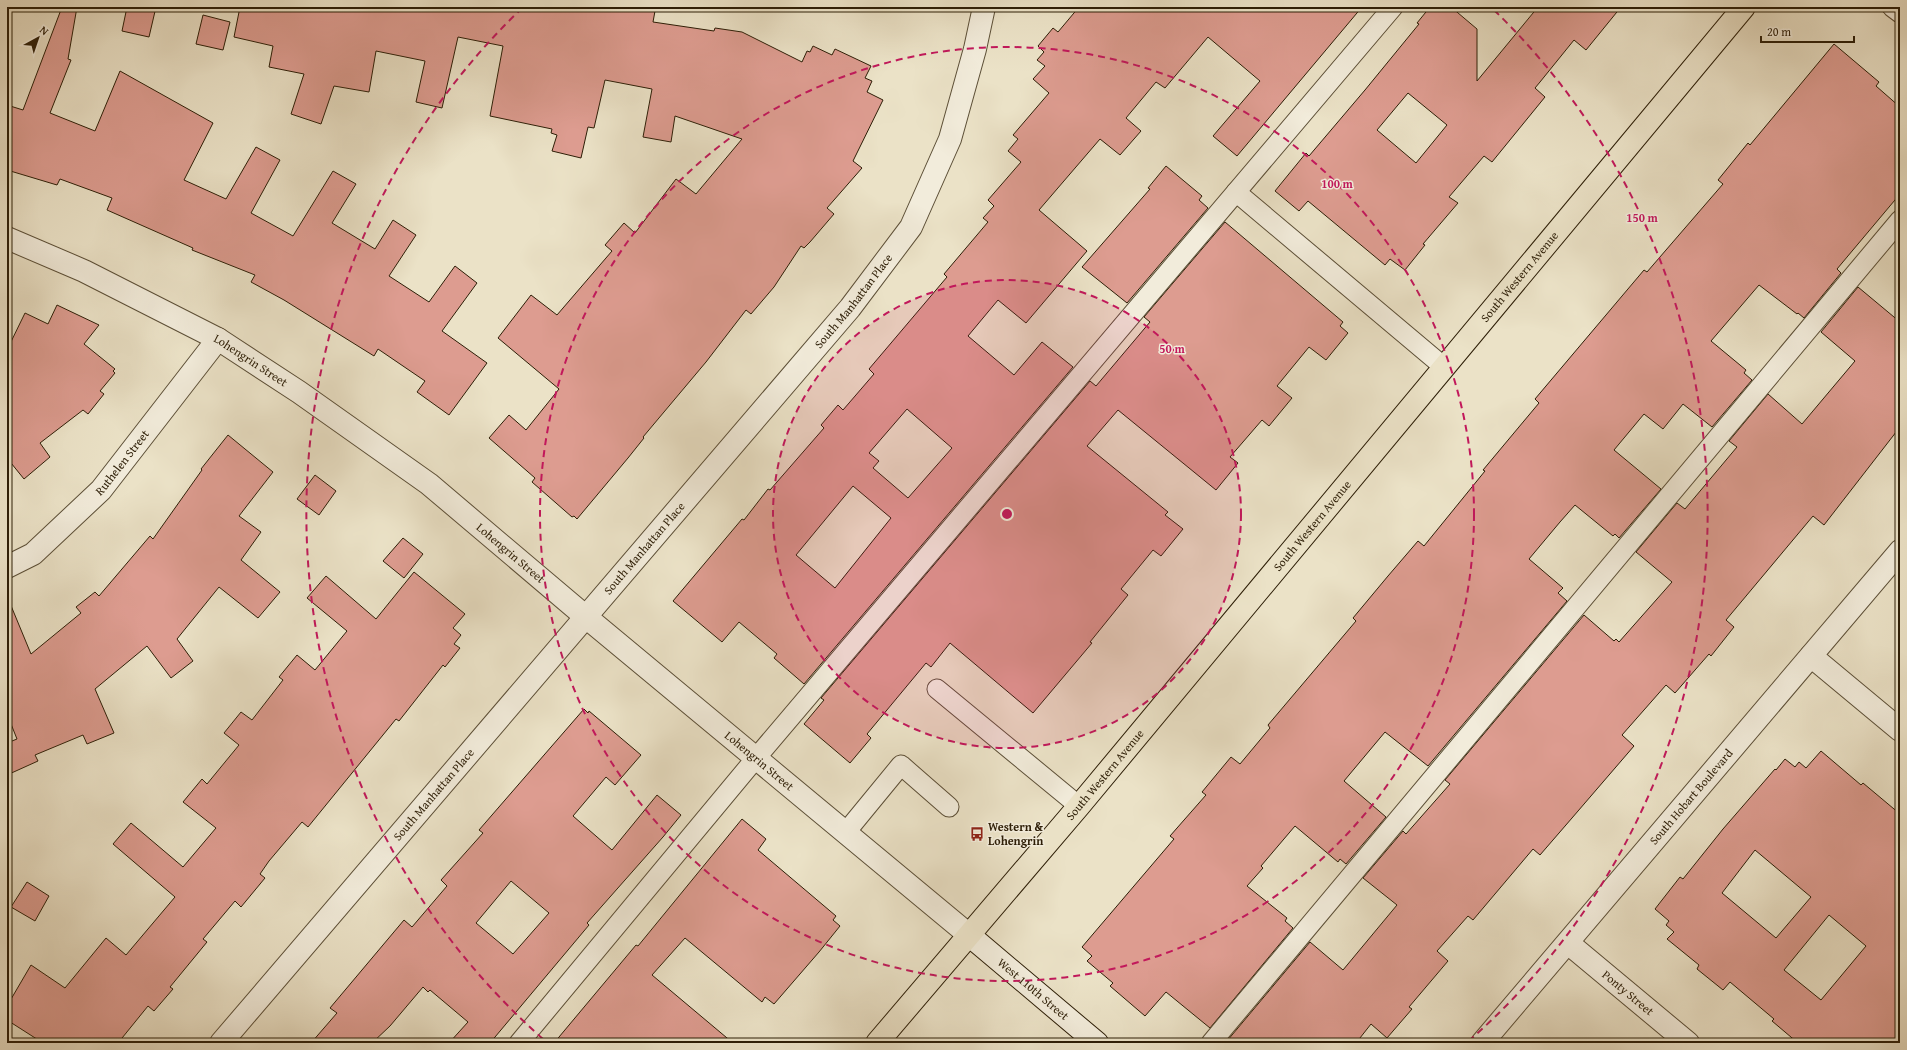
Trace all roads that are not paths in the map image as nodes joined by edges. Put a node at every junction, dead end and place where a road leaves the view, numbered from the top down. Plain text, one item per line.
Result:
1 (984, 7) edge
2 (1394, 7) edge
3 (1744, 7) edge
4 (1892, 7) edge
5 (1900, 13) edge
6 (1236, 192) junction
7 (1900, 220) edge
8 (7, 238) edge
9 (218, 339) junction
10 (1444, 367) junction
11 (1900, 551) edge
12 (7, 567) edge
13 (586, 617) junction
14 (1811, 656) junction
15 (937, 689) dead end
16 (1900, 730) edge
17 (756, 758) junction
18 (1079, 806) junction
19 (949, 807) dead end
20 (846, 832) junction
21 (969, 935) junction
22 (1568, 943) junction
23 (221, 1043) edge
24 (519, 1043) edge
25 (877, 1043) edge
26 (1097, 1043) edge
27 (1211, 1043) edge
28 (1482, 1043) edge
29 (1688, 1043) edge

1 - 13 street, South Manhattan Place
2 - 6 lane
3 - 10 main road, South Western Avenue
4 - 5 lane
6 - 10 lane
6 - 17 lane
7 - 27 lane
8 - 9 street, Lohengrin Street
9 - 12 street, Ruthelen Street
9 - 13 street, Lohengrin Street
10 - 18 main road, South Western Avenue
11 - 14 street, South Hobart Boulevard
13 - 17 street, Lohengrin Street
13 - 23 street, South Manhattan Place
14 - 16 street
14 - 22 street, South Hobart Boulevard
15 - 18 lane
17 - 20 street, Lohengrin Street
17 - 24 lane
18 - 21 main road, South Western Avenue
19 - 20 lane
20 - 21 street, Lohengrin Street
21 - 25 main road, South Western Avenue
21 - 26 street, West 110th Street
22 - 28 street, South Hobart Boulevard
22 - 29 street, Ponty Street

